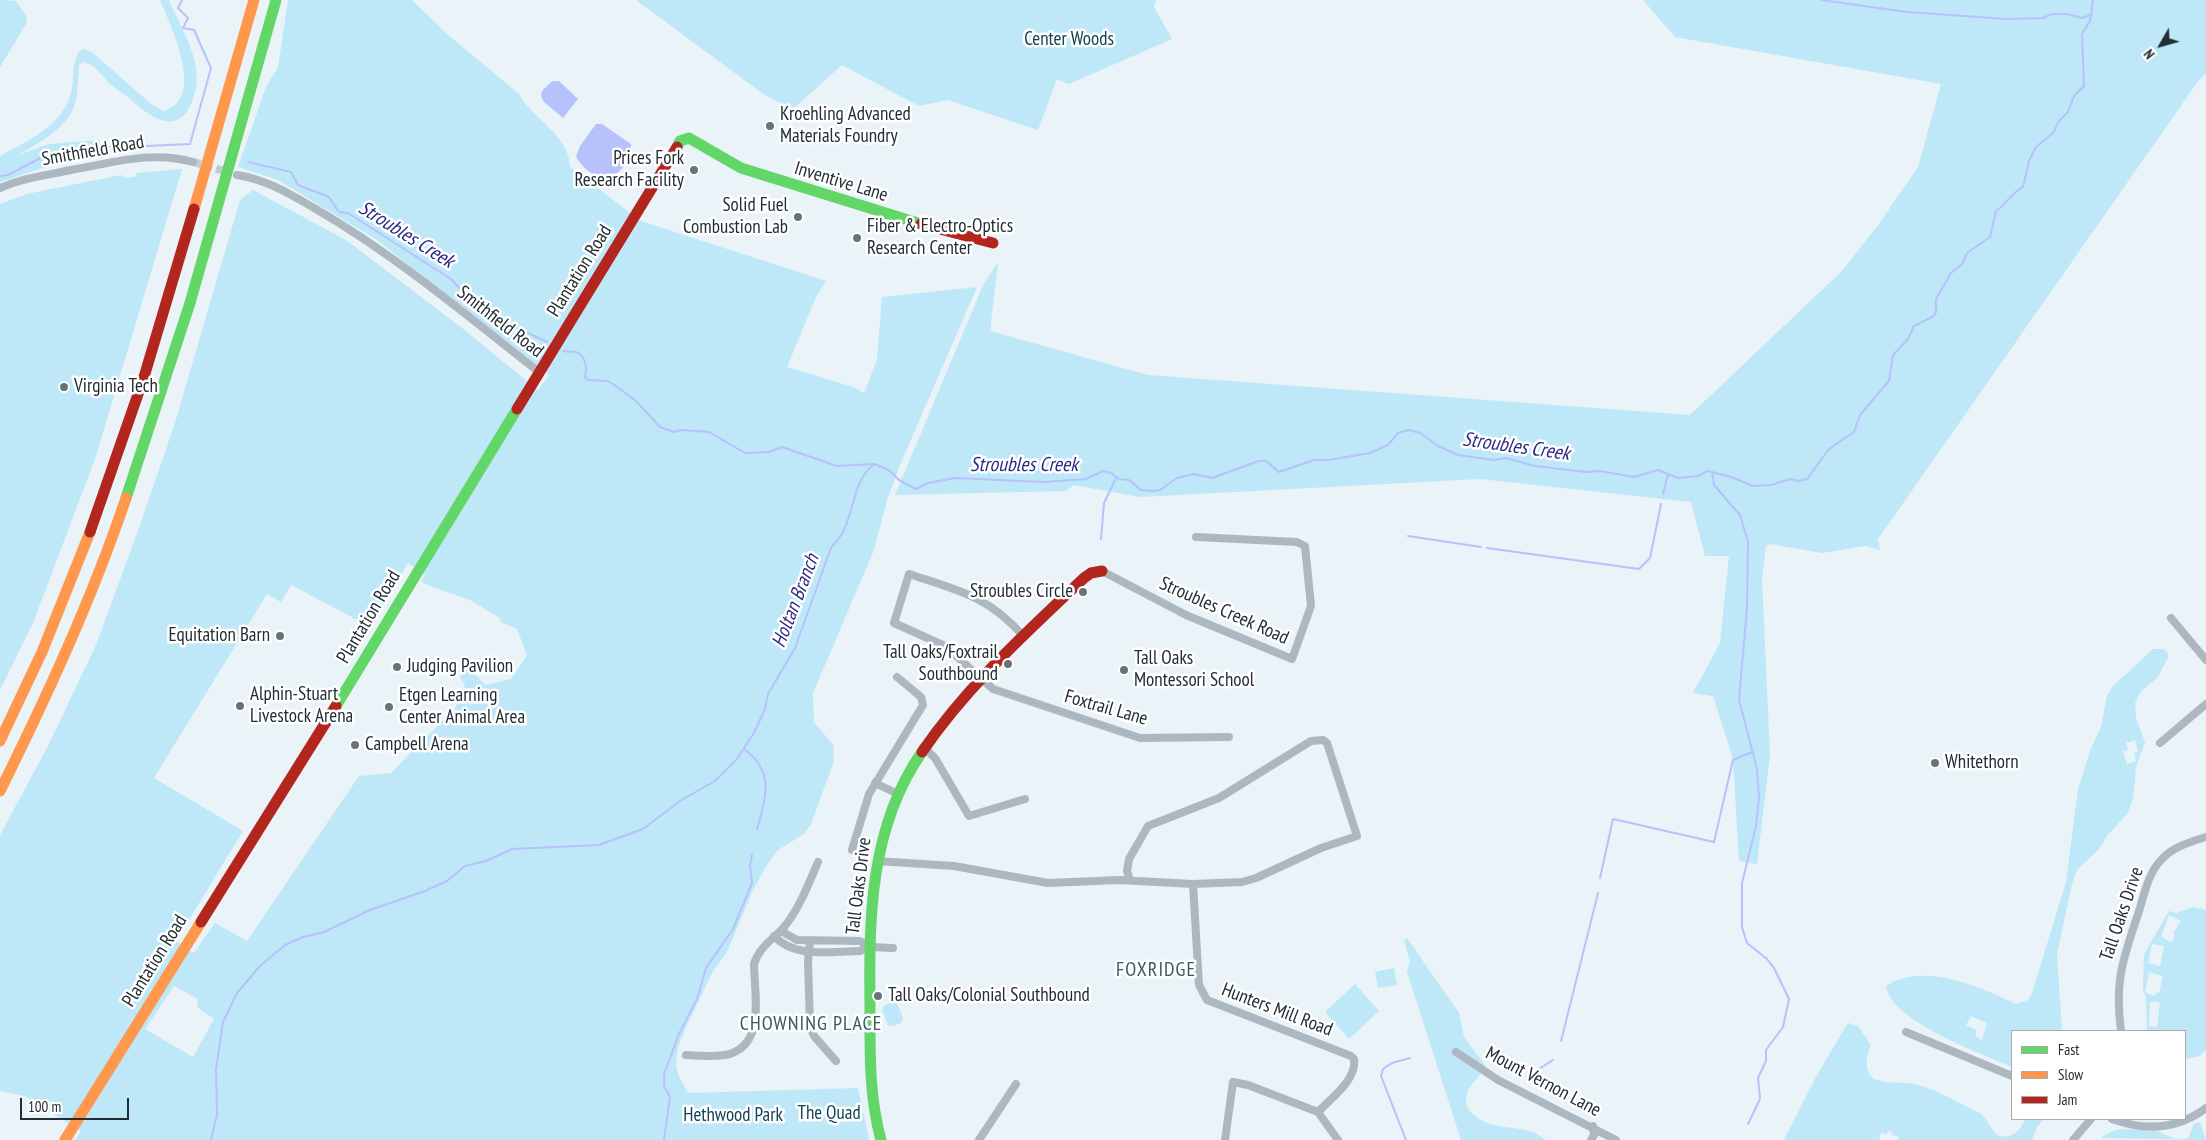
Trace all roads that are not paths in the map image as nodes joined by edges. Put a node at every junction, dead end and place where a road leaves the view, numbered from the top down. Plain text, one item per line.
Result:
1 (254, 0) edge
2 (276, 0) edge
3 (685, 138) joint
4 (193, 162) tunnel mouth
5 (237, 175) tunnel mouth
6 (0, 188) edge
7 (993, 244) dead end
8 (538, 372) junction
9 (1196, 537) dead end
10 (1102, 571) joint
11 (2171, 618) dead end
12 (1024, 637) junction
13 (2206, 660) edge
14 (896, 677) dead end
15 (981, 680) junction
16 (2206, 704) edge
17 (1229, 737) dead end
18 (0, 740) edge
19 (2160, 743) dead end
20 (923, 748) junction
21 (876, 782) junction
22 (0, 791) edge
23 (898, 794) junction
24 (1025, 800) dead end
25 (2206, 837) edge
26 (852, 850) dead end
27 (877, 861) junction
28 (818, 862) dead end
29 (1130, 880) junction
30 (1193, 884) junction
31 (777, 933) junction
32 (810, 941) junction
33 (870, 947) junction
34 (893, 948) dead end
35 (809, 951) junction
36 (2122, 1030) edge
37 (1906, 1032) dead end
38 (1456, 1052) dead end
39 (686, 1056) dead end
40 (836, 1061) dead end
41 (2011, 1076) edge
42 (1016, 1084) dead end
43 (2206, 1108) edge
44 (1318, 1112) junction
45 (2186, 1119) edge
46 (2090, 1120) edge
47 (2116, 1120) edge
48 (2184, 1120) edge
49 (1593, 1126) junction
50 (983, 1138) edge
51 (65, 1140) edge
52 (881, 1140) edge
53 (1225, 1140) edge
54 (1338, 1140) edge
55 (1591, 1140) edge
56 (1616, 1140) edge
57 (2073, 1140) edge

1 - 18 main road
2 - 22 main road
3 - 7 main road, Inventive Lane
3 - 8 main road, Plantation Road
4 - 6 street, Smithfield Road
5 - 8 street, Smithfield Road
8 - 51 main road, Plantation Road
9 - 10 street, Stroubles Creek Road
10 - 12 main road, Tall Oaks Drive
11 - 13 street
12 - 15 main road, Tall Oaks Drive
12 - 15 street, Foxtrail Lane
14 - 21 street
15 - 17 street, Foxtrail Lane
15 - 20 main road, Tall Oaks Drive
16 - 19 street
20 - 23 main road, Tall Oaks Drive
20 - 24 street
21 - 23 street
21 - 26 street
23 - 27 main road, Tall Oaks Drive
25 - 36 street, Tall Oaks Drive
27 - 29 street
27 - 33 main road, Tall Oaks Drive
28 - 31 street
29 - 30 street
29 - 30 street
30 - 44 street, Hunters Mill Road
31 - 32 street
31 - 35 street
31 - 39 street
32 - 33 street
32 - 35 street
33 - 34 street
33 - 35 street
33 - 52 main road, Tall Oaks Drive
35 - 40 street
37 - 41 street
38 - 49 street, Mount Vernon Lane
42 - 50 street
43 - 45 street
44 - 53 street
44 - 54 street
46 - 57 street
47 - 48 street
49 - 55 street
49 - 56 street, Mount Vernon Lane

